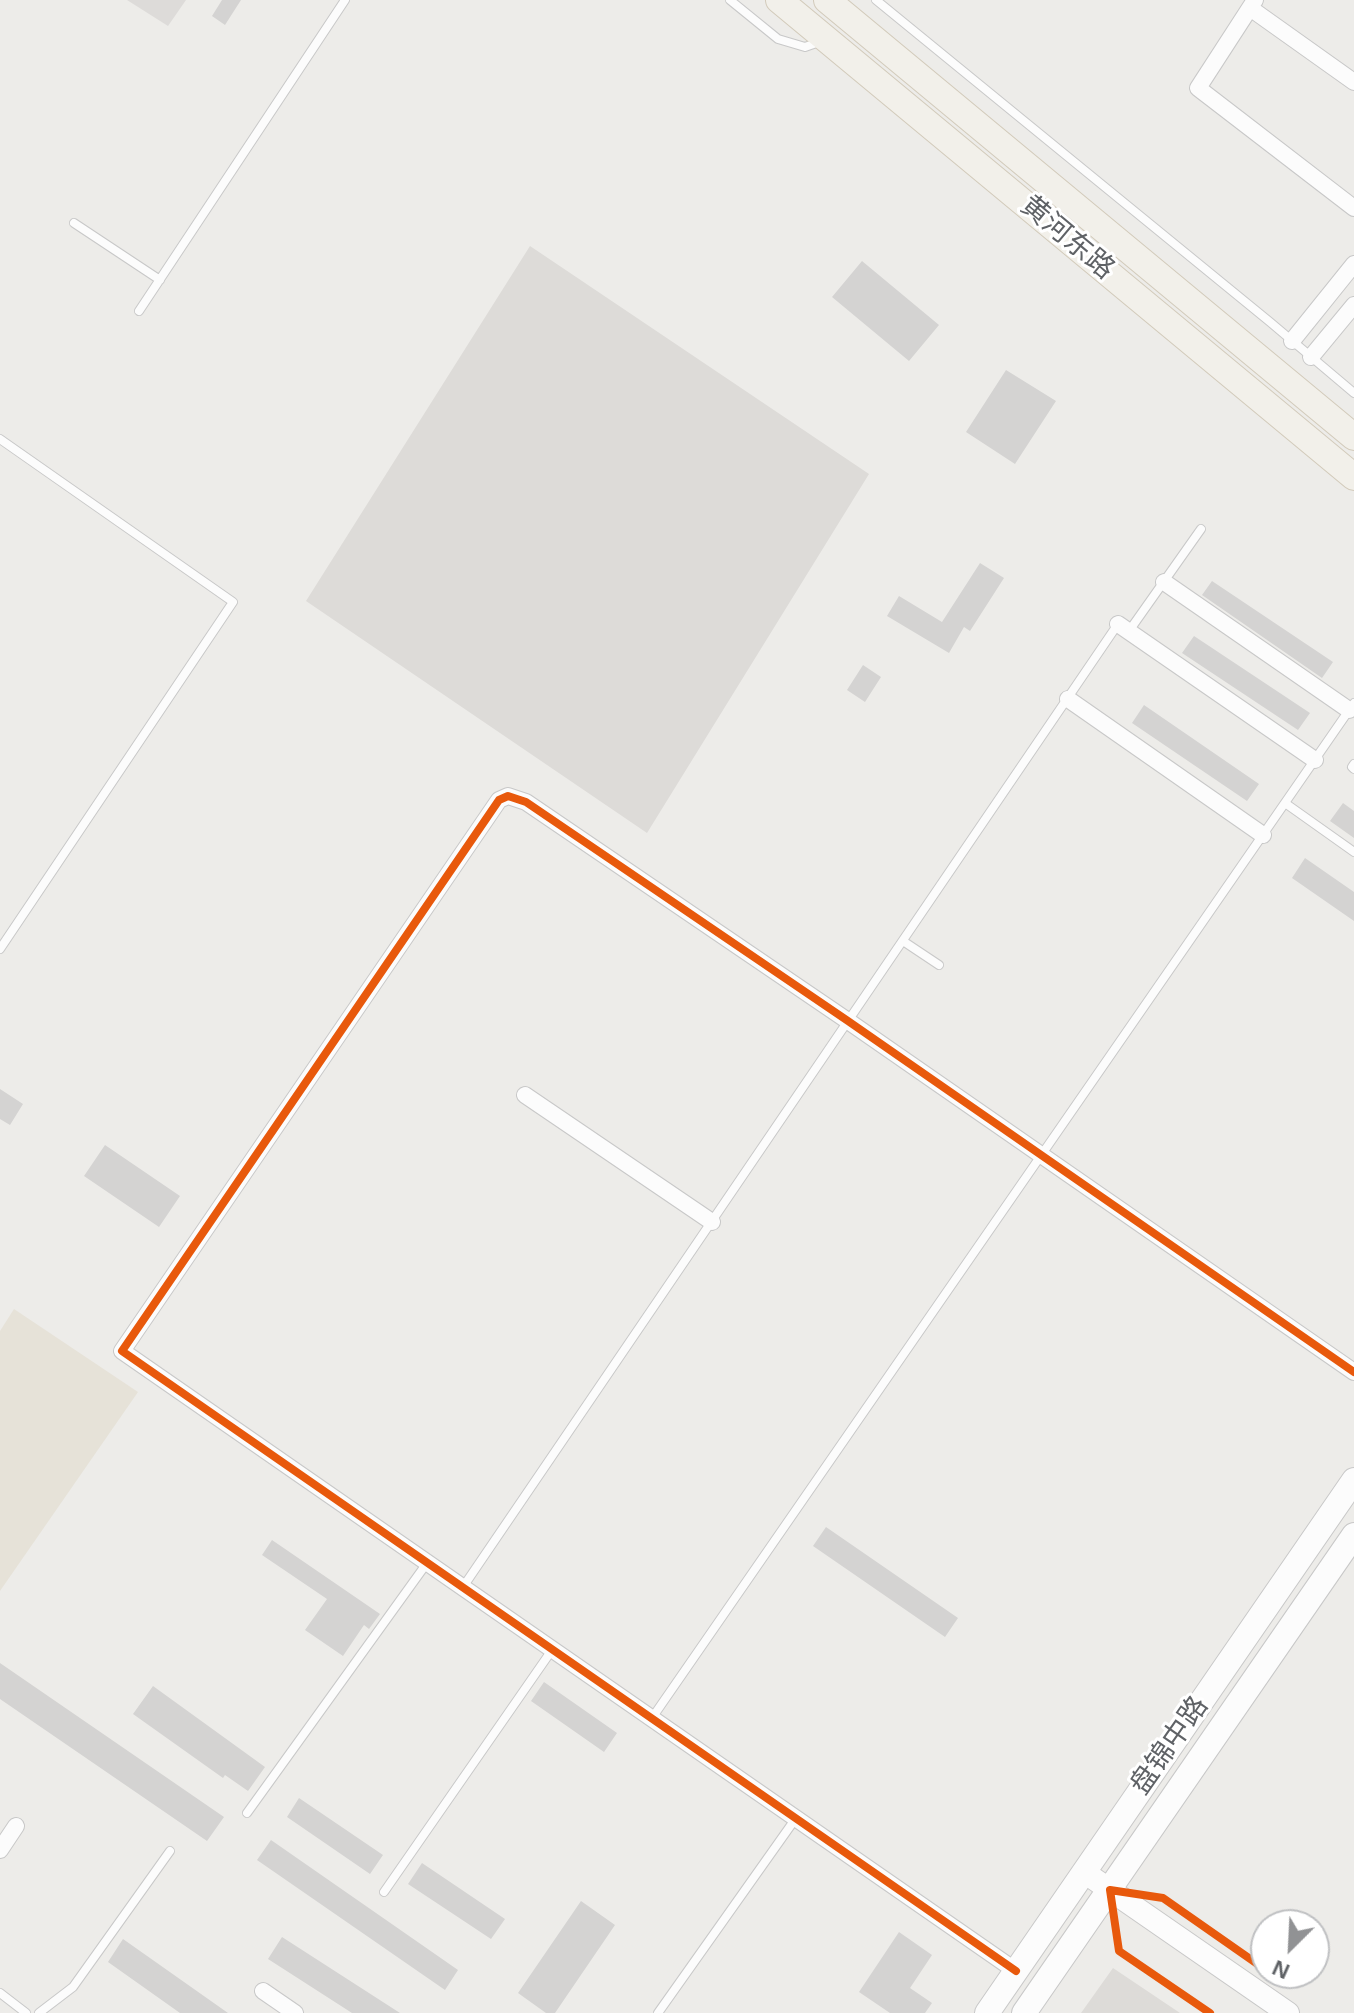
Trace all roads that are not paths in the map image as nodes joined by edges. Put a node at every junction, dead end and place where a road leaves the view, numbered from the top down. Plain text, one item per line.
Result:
1 (345, 0) edge
2 (730, 0) edge
3 (779, 0) edge
4 (876, 0) edge
5 (836, 3) edge
6 (1253, 4) edge
7 (827, 39) junction
8 (1354, 82) edge
9 (1354, 208) edge
10 (74, 223) dead end
11 (1354, 264) edge
12 (160, 280) junction
13 (1354, 305) edge
14 (139, 311) dead end
15 (1292, 341) junction
16 (1311, 357) junction
17 (1354, 393) edge
18 (1354, 437) edge
19 (0, 439) edge
20 (1354, 477) edge
21 (1201, 529) dead end
22 (1164, 582) junction
23 (1124, 628) junction
24 (1068, 699) junction
25 (1352, 706) edge
26 (1315, 760) junction
27 (1285, 803) junction
28 (1263, 835) junction
29 (1354, 852) edge
30 (903, 941) junction
31 (0, 949) edge
32 (939, 965) dead end
33 (848, 1021) junction
34 (525, 1095) dead end
35 (1042, 1155) junction
36 (712, 1222) junction
37 (1354, 1372) edge
38 (1354, 1480) edge
39 (1354, 1535) edge
40 (428, 1563) junction
41 (463, 1587) junction
42 (552, 1649) junction
43 (652, 1718) junction
44 (247, 1813) dead end
45 (796, 1818) junction
46 (16, 1826) dead end
47 (0, 1850) edge
48 (170, 1851) dead end
49 (1084, 1872) junction
50 (1110, 1890) junction
51 (384, 1892) dead end
52 (1016, 1971) junction
53 (263, 1991) dead end
54 (0, 1993) edge
55 (26, 2013) edge
56 (39, 2013) edge
57 (295, 2013) edge
58 (658, 2013) edge
59 (987, 2013) edge
60 (1024, 2013) edge
61 (1288, 2013) edge

1 - 12 lane
2 - 7 lane
3 - 7 main road, 黄河东路
4 - 15 lane
5 - 18 main road, 黄河东路
6 - 8 street
6 - 9 street
7 - 20 main road, 黄河东路
10 - 12 lane
11 - 15 street
12 - 14 lane
13 - 16 street
15 - 16 lane
16 - 17 lane
19 - 31 lane
21 - 22 lane
22 - 23 lane
22 - 25 street
23 - 24 lane
23 - 26 street
24 - 28 street
24 - 30 lane
25 - 26 lane
26 - 27 lane
27 - 28 lane
27 - 29 lane
28 - 35 lane
30 - 32 lane
30 - 33 lane
33 - 35 street
33 - 36 lane
33 - 40 street
34 - 36 street
35 - 37 street
35 - 43 lane
36 - 41 lane
38 - 49 main road, 盘锦中路
39 - 50 main road, 盘锦中路
40 - 41 street
40 - 44 lane
41 - 42 street
42 - 43 street
42 - 51 lane
43 - 45 street
45 - 52 street
45 - 58 lane
46 - 47 street
48 - 56 lane
49 - 50 street
49 - 52 main road, 盘锦中路
50 - 60 main road, 盘锦中路
50 - 61 street
52 - 59 main road, 盘锦中路
53 - 57 street
54 - 55 lane

